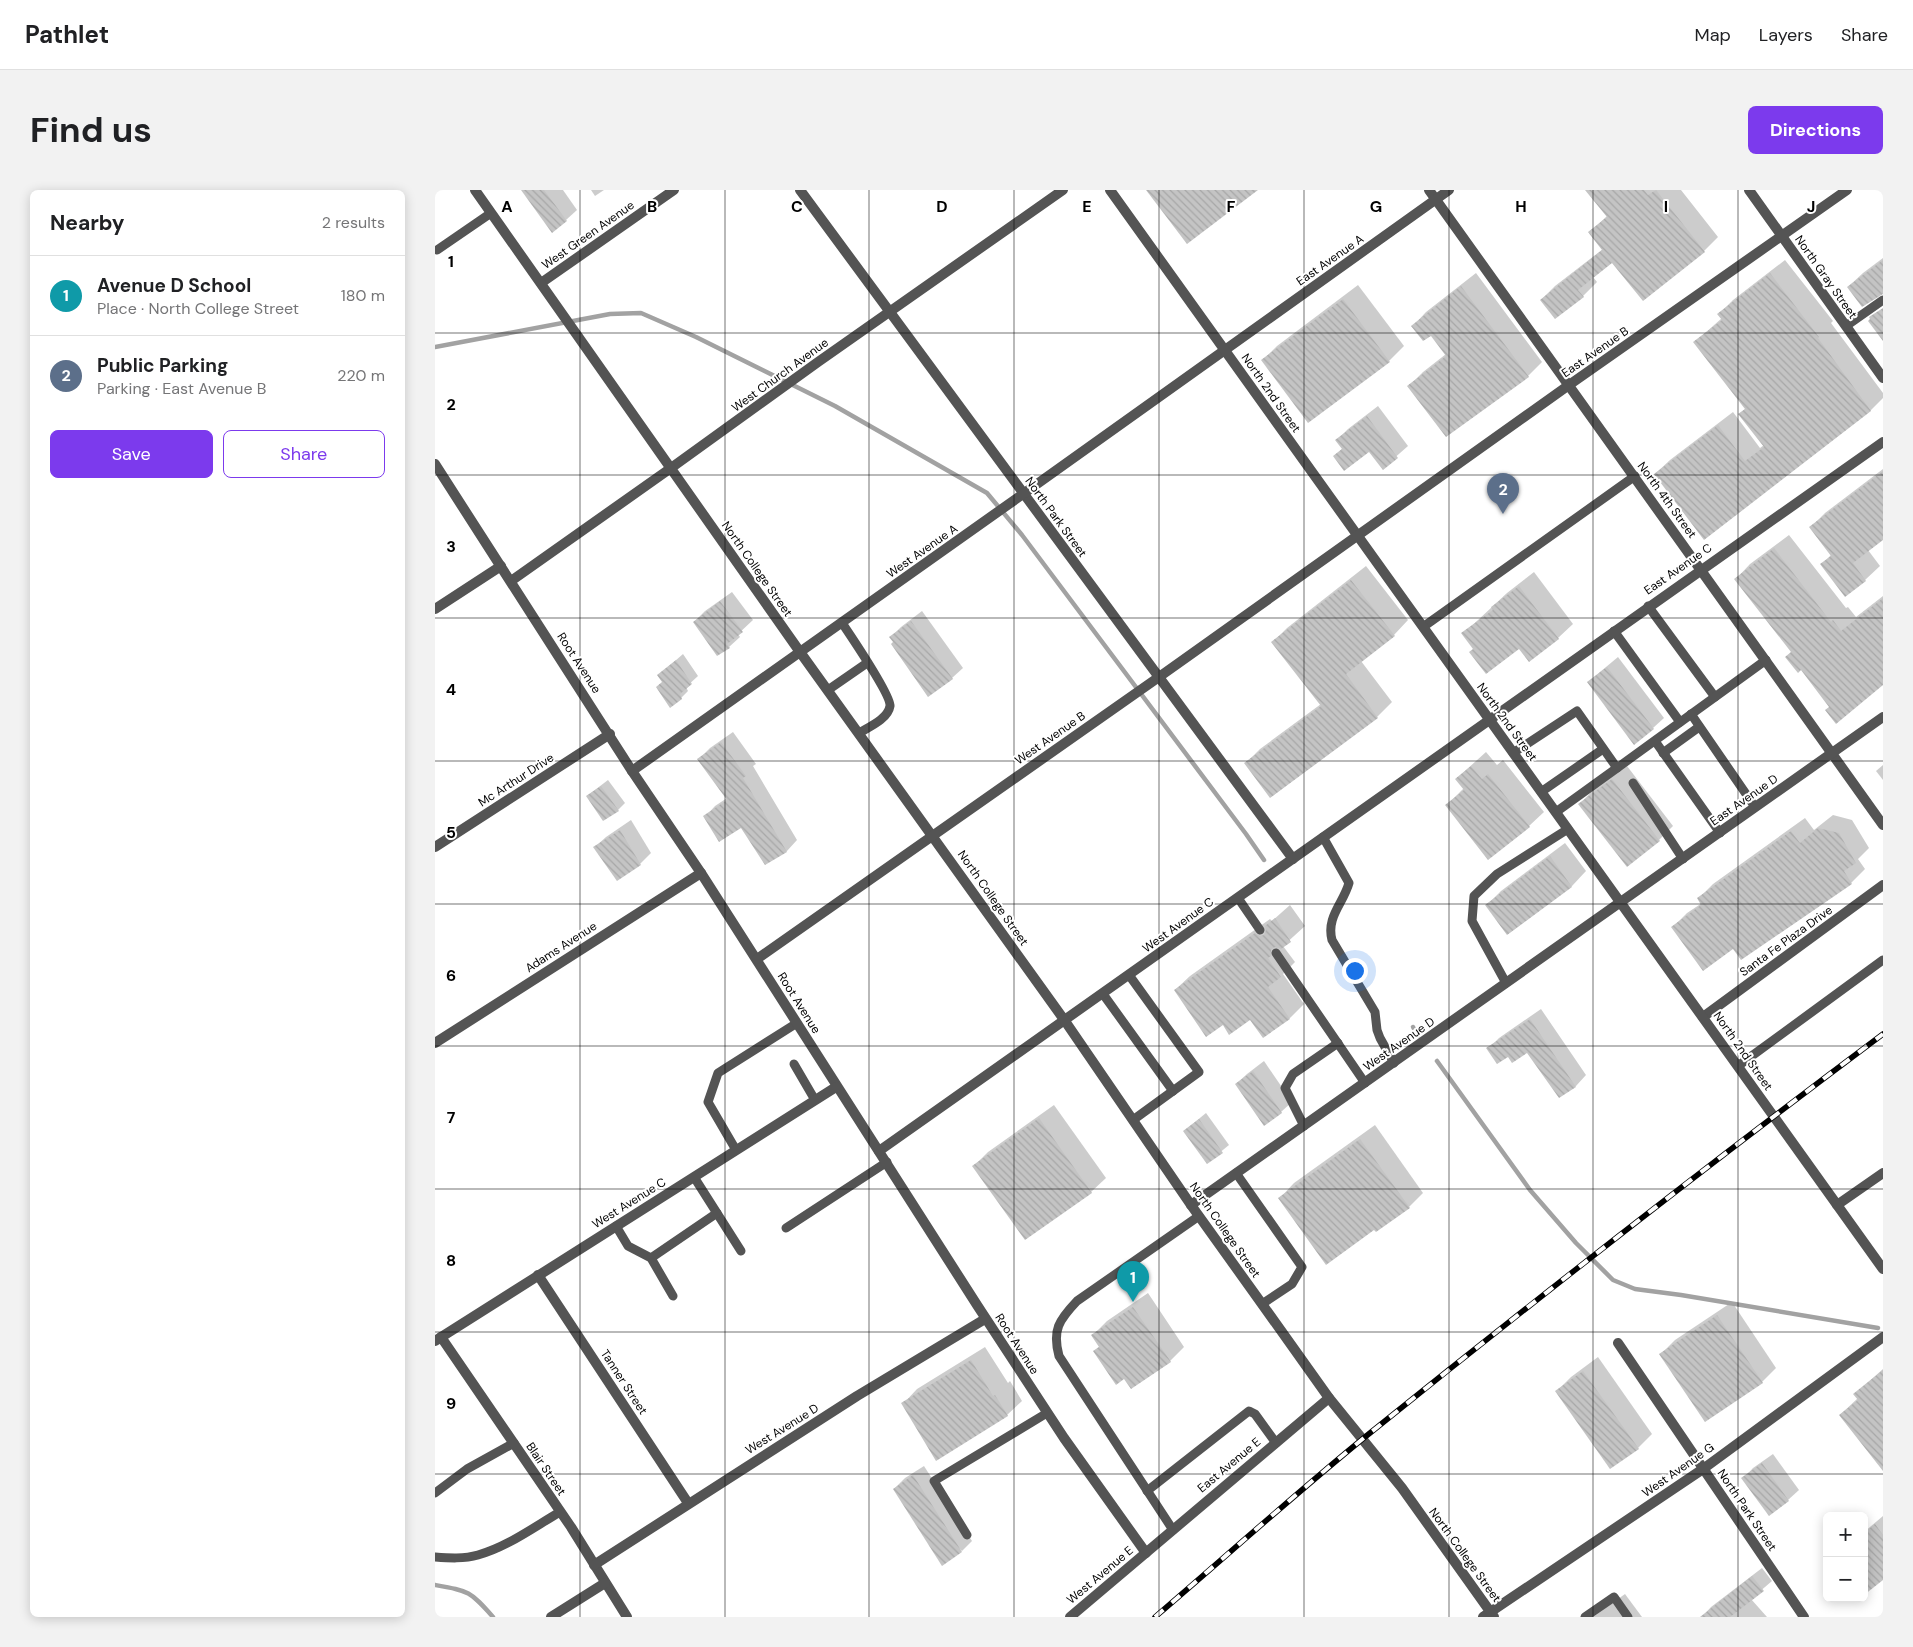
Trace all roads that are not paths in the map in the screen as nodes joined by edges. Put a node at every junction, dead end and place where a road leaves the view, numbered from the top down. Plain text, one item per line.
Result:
1 (475, 190) edge
2 (674, 190) edge
3 (800, 190) edge
4 (1063, 190) edge
5 (1110, 190) edge
6 (1429, 190) edge
7 (1449, 190) edge
8 (1749, 190) edge
9 (1847, 190) edge
10 (1436, 200) junction
11 (491, 213) junction
12 (1782, 236) junction
13 (437, 250) dead end
14 (541, 283) junction
15 (1883, 300) edge
16 (891, 312) junction
17 (1846, 326) junction
18 (1225, 350) junction
19 (1883, 378) edge
20 (1569, 385) junction
21 (1883, 442) edge
22 (435, 464) edge
23 (671, 468) junction
24 (1635, 476) junction
25 (1023, 494) junction
26 (1357, 535) junction
27 (501, 566) junction
28 (1701, 569) junction
29 (511, 581) junction
30 (1648, 606) junction
31 (435, 609) edge
32 (842, 623) junction
33 (1423, 627) junction
34 (1614, 630) junction
35 (800, 652) junction
36 (1766, 660) junction
37 (867, 663) junction
38 (1155, 680) junction
39 (828, 690) junction
40 (1715, 697) junction
41 (1691, 714) junction
42 (1883, 718) edge
43 (1489, 719) junction
44 (1680, 722) junction
45 (1699, 727) junction
46 (859, 733) junction
47 (610, 734) junction
48 (1655, 741) junction
49 (1603, 749) junction
50 (1513, 753) junction
51 (1663, 753) junction
52 (1833, 753) junction
53 (1617, 768) junction
54 (632, 771) junction
55 (1633, 783) dead end
56 (1541, 792) junction
57 (1755, 807) junction
58 (1555, 812) junction
59 (1883, 825) edge
60 (1568, 829) junction
61 (1720, 833) junction
62 (933, 834) junction
63 (1323, 837) junction
64 (435, 847) edge
65 (1683, 858) junction
66 (1293, 859) junction
67 (701, 873) junction
68 (1883, 885) edge
69 (1237, 898) junction
70 (1621, 903) junction
71 (1259, 930) dead end
72 (1275, 953) dead end
73 (757, 959) junction
74 (1883, 960) edge
75 (1129, 975) junction
76 (1506, 983) junction
77 (1103, 994) junction
78 (1703, 1017) junction
79 (1065, 1021) junction
80 (797, 1023) junction
81 (435, 1043) edge
82 (1338, 1043) junction
83 (1394, 1063) junction
84 (794, 1064) dead end
85 (1738, 1066) junction
86 (1365, 1083) junction
87 (836, 1087) junction
88 (1173, 1091) junction
89 (815, 1100) junction
90 (1133, 1120) junction
91 (1304, 1126) junction
92 (737, 1150) junction
93 (879, 1151) junction
94 (887, 1162) junction
95 (1236, 1173) junction
96 (1883, 1173) edge
97 (694, 1177) junction
98 (1191, 1205) junction
99 (1837, 1205) junction
100 (717, 1213) junction
101 (1199, 1216) junction
102 (616, 1226) junction
103 (786, 1228) dead end
104 (741, 1251) dead end
105 (651, 1258) junction
106 (1883, 1269) edge
107 (538, 1275) junction
108 (673, 1296) dead end
109 (1262, 1304) junction
110 (985, 1319) junction
111 (1883, 1337) edge
112 (438, 1339) edge
113 (1618, 1343) dead end
114 (1329, 1398) junction
115 (1047, 1413) junction
116 (1276, 1442) junction
117 (514, 1444) junction
118 (1703, 1469) junction
119 (1147, 1491) junction
120 (435, 1493) edge
121 (688, 1503) junction
122 (560, 1512) junction
123 (1173, 1530) junction
124 (967, 1535) dead end
125 (1146, 1553) junction
126 (435, 1557) edge
127 (594, 1565) junction
128 (605, 1583) junction
129 (1489, 1615) edge
130 (551, 1617) edge
131 (627, 1617) edge
132 (1069, 1617) edge
133 (1585, 1617) edge
134 (1628, 1617) edge
135 (1804, 1617) edge

1 - 11 street, North College Street
2 - 14 street, West Green Avenue
3 - 16 street, North Park Street
4 - 16 street, West Church Avenue
5 - 18 street, North 2nd Street
6 - 10 street, North 4th Street
7 - 10 street, East Avenue A
8 - 12 street, North Gray Street
9 - 12 street, East Avenue B
10 - 18 street, East Avenue A
10 - 20 street, North 4th Street
11 - 13 lane
11 - 14 street, North College Street
12 - 17 street, North Gray Street
12 - 20 street, East Avenue B
14 - 23 street, North College Street
15 - 17 lane
16 - 23 street, West Church Avenue
16 - 25 street, North Park Street
17 - 19 street, North Gray Street
18 - 25 street, West Avenue A
18 - 26 street, North 2nd Street
20 - 24 street, North 4th Street
20 - 26 street, East Avenue B
21 - 28 street, East Avenue C
22 - 27 street, Root Avenue
23 - 29 street, West Church Avenue
23 - 35 street, North College Street
24 - 28 street, North 4th Street
24 - 33 lane
25 - 32 street, West Avenue A
25 - 38 street, North Park Street
26 - 33 street, North 2nd Street
26 - 38 street, West Avenue B
27 - 29 street, Root Avenue
27 - 31 street
28 - 30 street, East Avenue C
28 - 36 street, North 4th Street
29 - 47 street, Root Avenue
30 - 34 street, East Avenue C
30 - 40 lane
32 - 35 street, West Avenue A
32 - 37 lane
33 - 43 street, North 2nd Street
34 - 43 street, East Avenue C
34 - 44 lane
35 - 39 street, North College Street
35 - 54 street, West Avenue A
36 - 40 lane
36 - 52 street, North 4th Street
37 - 39 lane
37 - 46 lane
38 - 62 street, West Avenue B
38 - 66 street, North Park Street
39 - 46 street, North College Street
40 - 41 lane
41 - 44 lane
41 - 45 lane
42 - 52 street, East Avenue D
43 - 50 street, North 2nd Street
43 - 63 street, West Avenue C
44 - 48 lane
45 - 51 lane
45 - 57 lane
46 - 62 street, North College Street
47 - 54 street, Root Avenue
47 - 64 street, Mc Arthur Drive
48 - 51 lane
48 - 53 lane
49 - 50 lane
49 - 53 lane
49 - 56 lane
50 - 56 street, North 2nd Street
51 - 61 lane
52 - 57 street, East Avenue D
52 - 59 street, North 4th Street
53 - 58 lane
54 - 67 street, Root Avenue
55 - 65 lane
56 - 58 street, North 2nd Street
57 - 61 street, East Avenue D
58 - 60 street, North 2nd Street
60 - 70 street, North 2nd Street
60 - 76 lane
61 - 65 street, East Avenue D
62 - 73 street, West Avenue B
62 - 79 street, North College Street
63 - 66 street, West Avenue C
63 - 83 lane
65 - 70 street, East Avenue D
66 - 69 street, West Avenue C
67 - 73 street, Root Avenue
67 - 81 street, Adams Avenue
68 - 78 street, Santa Fe Plaza Drive
69 - 71 lane
69 - 75 street, West Avenue C
70 - 76 street, West Avenue D
70 - 78 street, North 2nd Street
72 - 82 lane
73 - 80 street, Root Avenue
74 - 85 lane
75 - 77 street, West Avenue C
75 - 88 lane
76 - 83 street, West Avenue D
77 - 79 street, West Avenue C
77 - 88 lane
78 - 85 street, North 2nd Street
79 - 90 street, North College Street
79 - 93 street, West Avenue C
80 - 87 street, Root Avenue
80 - 92 lane
82 - 86 lane
82 - 91 lane
83 - 86 street, West Avenue D
84 - 89 lane
85 - 99 street, North 2nd Street
86 - 91 street, West Avenue D
87 - 89 street, West Avenue C
87 - 93 street, Root Avenue
88 - 90 lane
89 - 92 street, West Avenue C
90 - 98 street, North College Street
91 - 95 street, West Avenue D
92 - 97 street, West Avenue C
93 - 94 street, Root Avenue
94 - 103 lane
94 - 110 street, Root Avenue
95 - 98 street, West Avenue D
95 - 109 lane
96 - 99 street
97 - 100 lane
97 - 102 street, West Avenue C
98 - 101 street, North College Street
99 - 106 street, North 2nd Street
100 - 104 lane
100 - 105 lane
101 - 109 street, North College Street
101 - 119 lane
102 - 105 lane
102 - 107 street, West Avenue C
105 - 108 lane
107 - 112 street, West Avenue C
107 - 121 street, Tanner Street
109 - 114 street, North College Street
110 - 115 street, Root Avenue
110 - 121 street, West Avenue D
111 - 118 street, West Avenue G
112 - 117 street, Blair Street
113 - 118 street, North Park Street
114 - 116 street, East Avenue E
114 - 129 street, North College Street
115 - 124 lane
115 - 125 street, Root Avenue
116 - 119 lane
116 - 123 street, East Avenue E
117 - 120 lane
117 - 122 street, Blair Street
118 - 129 street, West Avenue G
118 - 135 street, North Park Street
119 - 123 lane
121 - 127 street, West Avenue D
122 - 126 lane
122 - 127 street, Blair Street
123 - 125 street, East Avenue E
125 - 132 street, West Avenue E
127 - 128 street, Blair Street
128 - 130 street
128 - 131 street, Blair Street
133 - 134 lane

